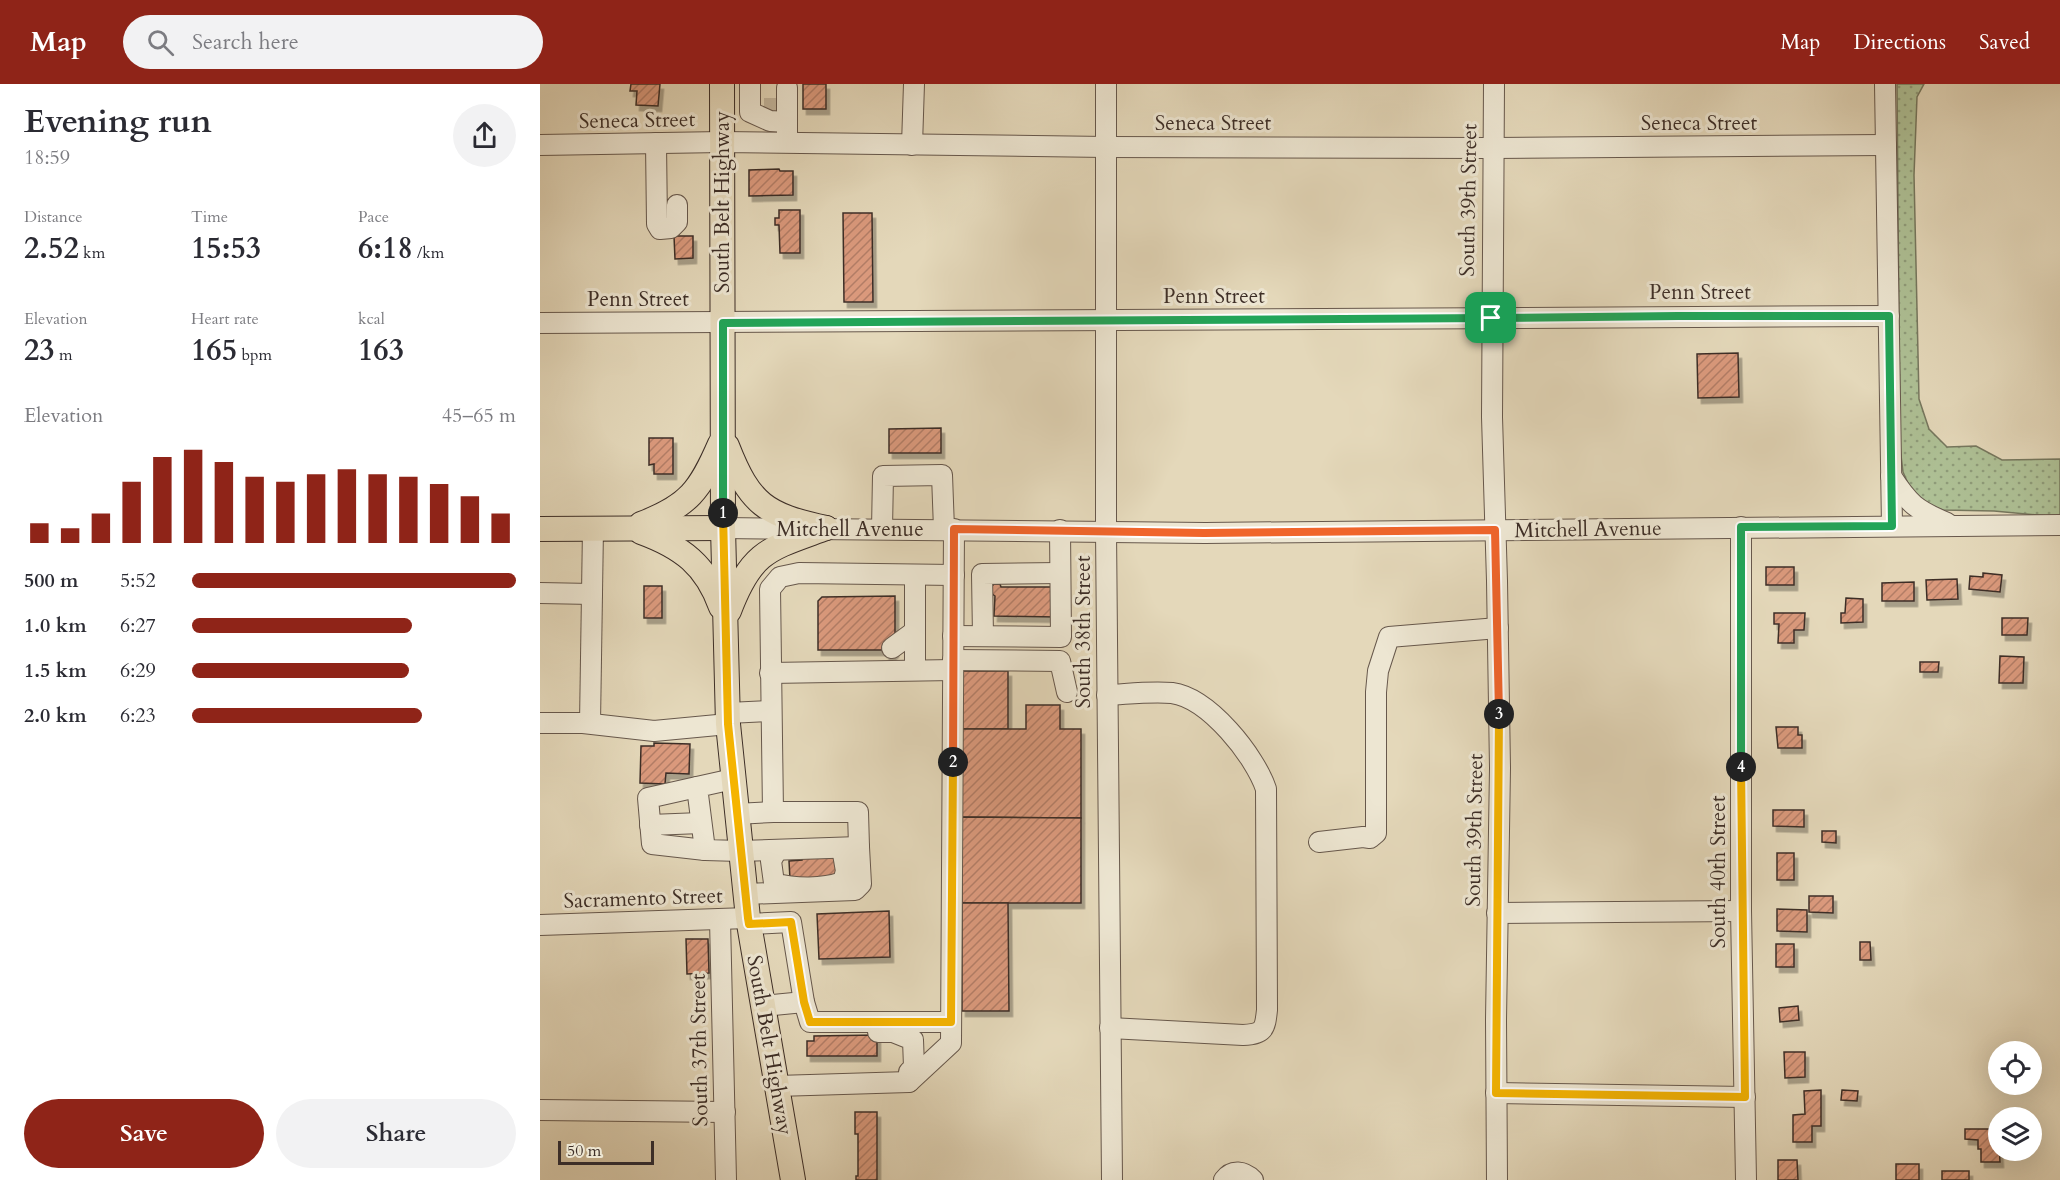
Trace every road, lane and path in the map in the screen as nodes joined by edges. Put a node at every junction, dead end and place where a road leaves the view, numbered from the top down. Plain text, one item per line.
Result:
1 (722, 84) edge
2 (914, 84) edge
3 (1106, 84) edge
4 (1494, 84) edge
5 (1885, 84) edge
6 (769, 102) edge
7 (722, 109) junction
8 (722, 142) junction
9 (653, 143) junction
10 (787, 143) junction
11 (540, 145) edge
12 (912, 145) junction
13 (1886, 145) junction
14 (1106, 147) junction
15 (1493, 148) junction
16 (677, 205) dead end
17 (1889, 316) junction
18 (1491, 318) junction
19 (1107, 320) junction
20 (540, 323) edge
21 (723, 323) junction
22 (724, 436) junction
23 (1891, 476) junction
24 (2060, 525) edge
25 (1892, 526) junction
26 (1952, 526) junction
27 (1741, 527) junction
28 (593, 528) junction
29 (630, 528) junction
30 (723, 528) junction
31 (826, 528) junction
32 (540, 529) edge
33 (882, 529) junction
34 (949, 529) junction
35 (1060, 530) junction
36 (1495, 530) junction
37 (1106, 531) junction
38 (1060, 573) junction
39 (915, 575) junction
40 (954, 576) junction
41 (540, 593) edge
42 (592, 594) junction
43 (725, 621) junction
44 (1498, 628) junction
45 (915, 631) junction
46 (953, 636) junction
47 (983, 636) junction
48 (953, 665) junction
49 (915, 670) junction
50 (863, 671) junction
51 (770, 673) junction
52 (1067, 692) dead end
53 (1107, 695) junction
54 (771, 711) junction
55 (728, 718) junction
56 (540, 723) edge
57 (590, 723) junction
58 (733, 779) junction
59 (697, 787) junction
60 (773, 812) junction
61 (736, 814) junction
62 (701, 823) junction
63 (650, 825) junction
64 (1319, 842) dead end
65 (850, 848) junction
66 (705, 850) junction
67 (777, 850) junction
68 (740, 851) junction
69 (745, 894) junction
70 (1741, 911) junction
71 (1497, 913) junction
72 (720, 920) junction
73 (748, 921) junction
74 (540, 925) edge
75 (804, 1002) junction
76 (763, 1006) junction
77 (823, 1022) junction
78 (951, 1022) junction
79 (1110, 1028) junction
80 (909, 1077) junction
81 (777, 1086) junction
82 (1496, 1093) junction
83 (1745, 1097) junction
84 (540, 1110) edge
85 (725, 1112) junction
86 (726, 1180) edge
87 (793, 1180) edge
88 (1112, 1180) edge
89 (1224, 1180) edge
90 (1253, 1180) edge
91 (1497, 1180) edge
92 (1746, 1180) edge

1 - 7 main road, South Belt Highway
2 - 12 street
3 - 14 street, South 38th Street
4 - 15 street, South 39th Street
5 - 13 street
6 - 7 street
6 - 10 street
7 - 8 main road, South Belt Highway
8 - 9 street, Seneca Street
8 - 10 street, Seneca Street
8 - 21 main road, South Belt Highway
9 - 11 street, Seneca Street
9 - 16 street
10 - 12 street, Seneca Street
12 - 14 street, Seneca Street
13 - 15 street, Seneca Street
13 - 17 street
14 - 15 street, Seneca Street
14 - 19 street, South 38th Street
15 - 18 street, South 39th Street
17 - 18 street, Penn Street
17 - 23 street
18 - 19 street, Penn Street
18 - 36 street, South 39th Street
19 - 21 street, Penn Street
19 - 37 street, South 38th Street
20 - 21 street, Penn Street
21 - 22 main road, South Belt Highway
22 - 29 main road
22 - 30 main road, South Belt Highway
22 - 31 main road
23 - 25 street
23 - 26 street
24 - 26 street, Mitchell Avenue
25 - 26 street, Mitchell Avenue
25 - 27 street, Mitchell Avenue
27 - 36 street, Mitchell Avenue
27 - 70 street, South 40th Street
28 - 29 main road, Mitchell Avenue
28 - 32 main road, Mitchell Avenue
28 - 42 street
29 - 30 main road, Mitchell Avenue
29 - 43 main road
30 - 31 street, Mitchell Avenue
30 - 43 main road, South Belt Highway
31 - 33 street, Mitchell Avenue
31 - 43 main road
33 - 34 street, Mitchell Avenue
33 - 34 street
34 - 35 street, Mitchell Avenue
34 - 40 street
35 - 37 street, Mitchell Avenue
35 - 38 street
36 - 37 street, Mitchell Avenue
36 - 44 street, South 39th Street
37 - 53 street, South 38th Street
38 - 47 street
38 - 47 street
39 - 40 street
39 - 45 street
39 - 51 street
40 - 46 street
41 - 42 street
42 - 57 street
43 - 55 main road, South Belt Highway
44 - 64 street
44 - 71 street, South 39th Street
45 - 49 street
45 - 50 street
46 - 47 street
46 - 48 street
48 - 49 street
48 - 52 street
48 - 78 street
49 - 50 street
50 - 51 street
51 - 54 street
53 - 79 street, South 38th Street
53 - 79 street
54 - 55 street
54 - 60 street
55 - 57 street
55 - 58 main road, South Belt Highway
56 - 57 street
58 - 59 street
58 - 61 main road, South Belt Highway
59 - 62 street
59 - 63 street
60 - 61 street
60 - 65 street
61 - 68 main road, South Belt Highway
62 - 63 street
62 - 66 street
63 - 66 street
65 - 67 street
65 - 67 street
65 - 69 street
66 - 68 street
67 - 68 street
68 - 69 main road, South Belt Highway
69 - 73 main road, South Belt Highway
70 - 71 street
70 - 83 street, South 40th Street
71 - 82 street, South 39th Street
72 - 73 street, Sacramento Street
72 - 74 street, Sacramento Street
72 - 85 street, South 37th Street
73 - 75 street, Sacramento Street
73 - 76 main road, South Belt Highway
75 - 76 street
75 - 77 street
76 - 81 main road, South Belt Highway
77 - 78 street
77 - 80 street
78 - 80 street
79 - 88 street, South 38th Street
80 - 81 street
81 - 87 main road, South Belt Highway
82 - 83 street
82 - 91 street, South 39th Street
83 - 92 street, South 40th Street
84 - 85 street
85 - 86 street, South 37th Street
89 - 90 street

